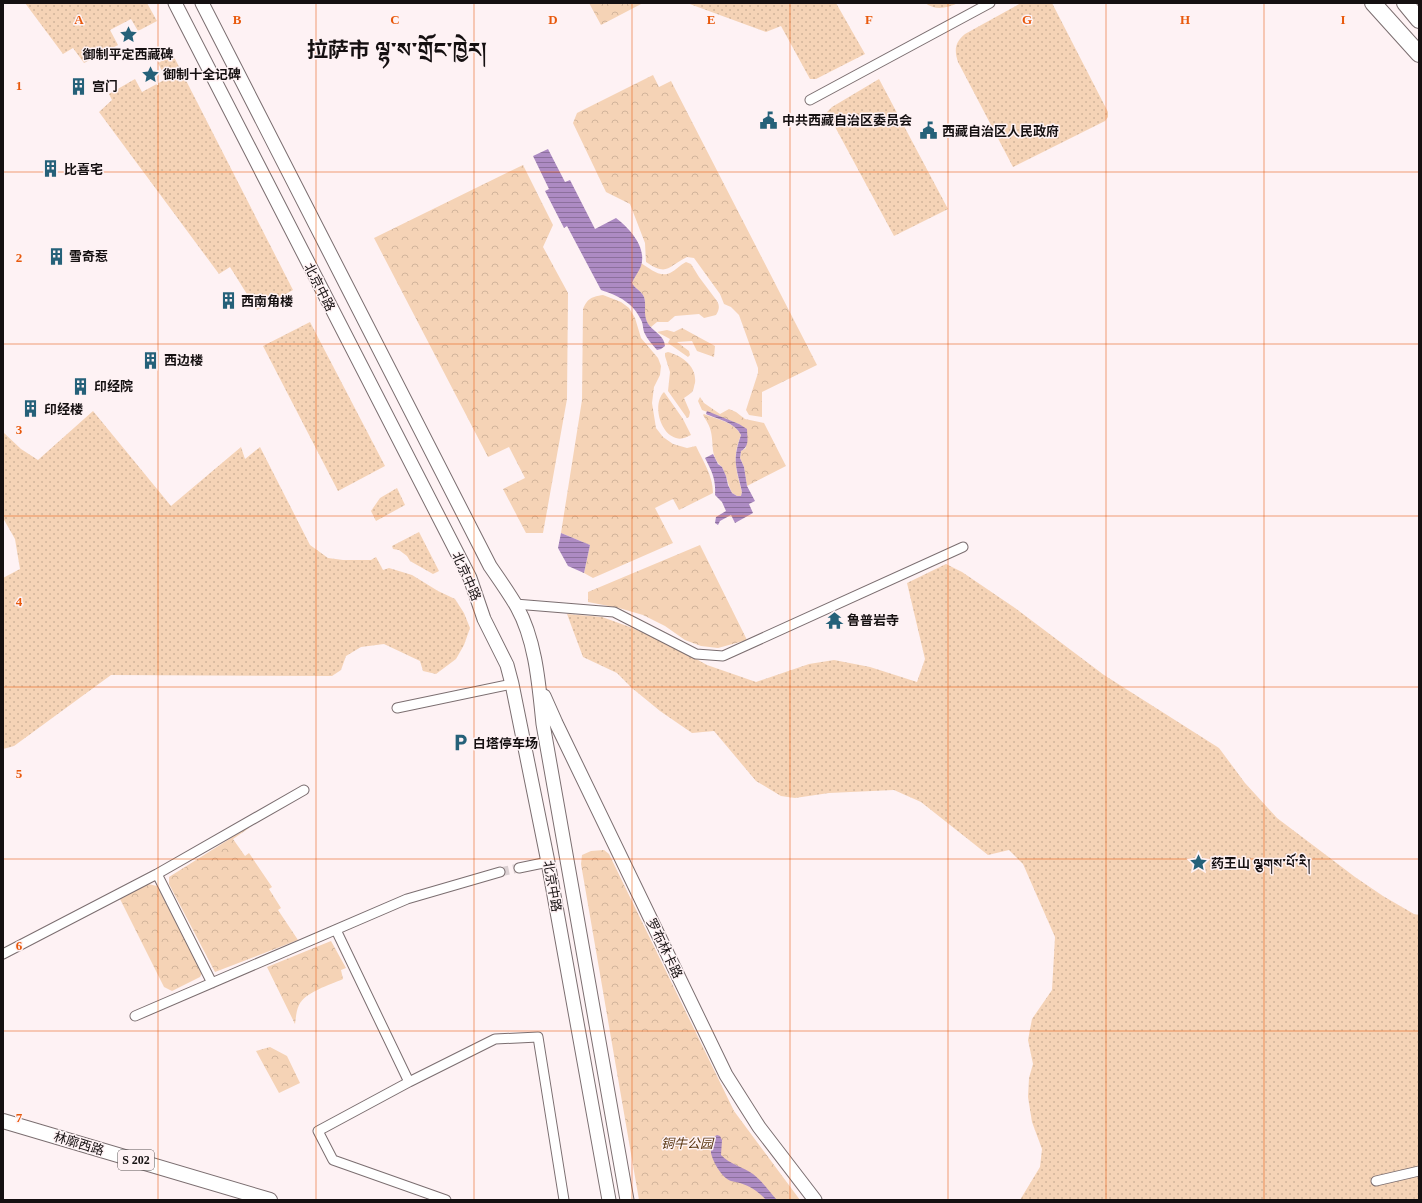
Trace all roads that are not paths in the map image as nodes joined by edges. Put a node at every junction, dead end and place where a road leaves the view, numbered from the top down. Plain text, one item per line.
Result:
1 (175, 3) edge
2 (202, 3) edge
3 (990, 3) edge
4 (1373, 3) edge
5 (1405, 3) edge
6 (1419, 20) edge
7 (1418, 51) edge
8 (810, 100) dead end
9 (963, 547) dead end
10 (515, 604) junction
11 (538, 682) junction
12 (512, 684) junction
13 (397, 708) dead end
14 (304, 790) dead end
15 (548, 862) junction
16 (519, 868) tunnel mouth
17 (500, 872) tunnel mouth
18 (157, 874) junction
19 (336, 930) junction
20 (3, 954) edge
21 (212, 983) junction
22 (135, 1016) dead end
23 (409, 1082) junction
24 (3, 1120) edge
25 (1419, 1171) edge
26 (1376, 1181) dead end
27 (270, 1200) edge
28 (446, 1200) edge
29 (564, 1200) edge
30 (609, 1200) edge
31 (626, 1200) edge
32 (815, 1200) edge

1 - 12 main road, 北京中路
2 - 10 main road, 北京中路
3 - 8 street
4 - 7 highway
5 - 6 highway
9 - 10 street
10 - 11 main road, 北京中路
11 - 31 main road, 北京中路
11 - 32 main road, 罗布林卡路
12 - 13 street
12 - 15 main road, 北京中路
14 - 18 street
15 - 16 street
15 - 30 main road, 北京中路
17 - 19 street
18 - 20 street
18 - 21 street
19 - 21 street
19 - 23 street
21 - 22 street
23 - 28 street
23 - 29 street
24 - 27 main road, 林廓西路 / S 202
25 - 26 street

